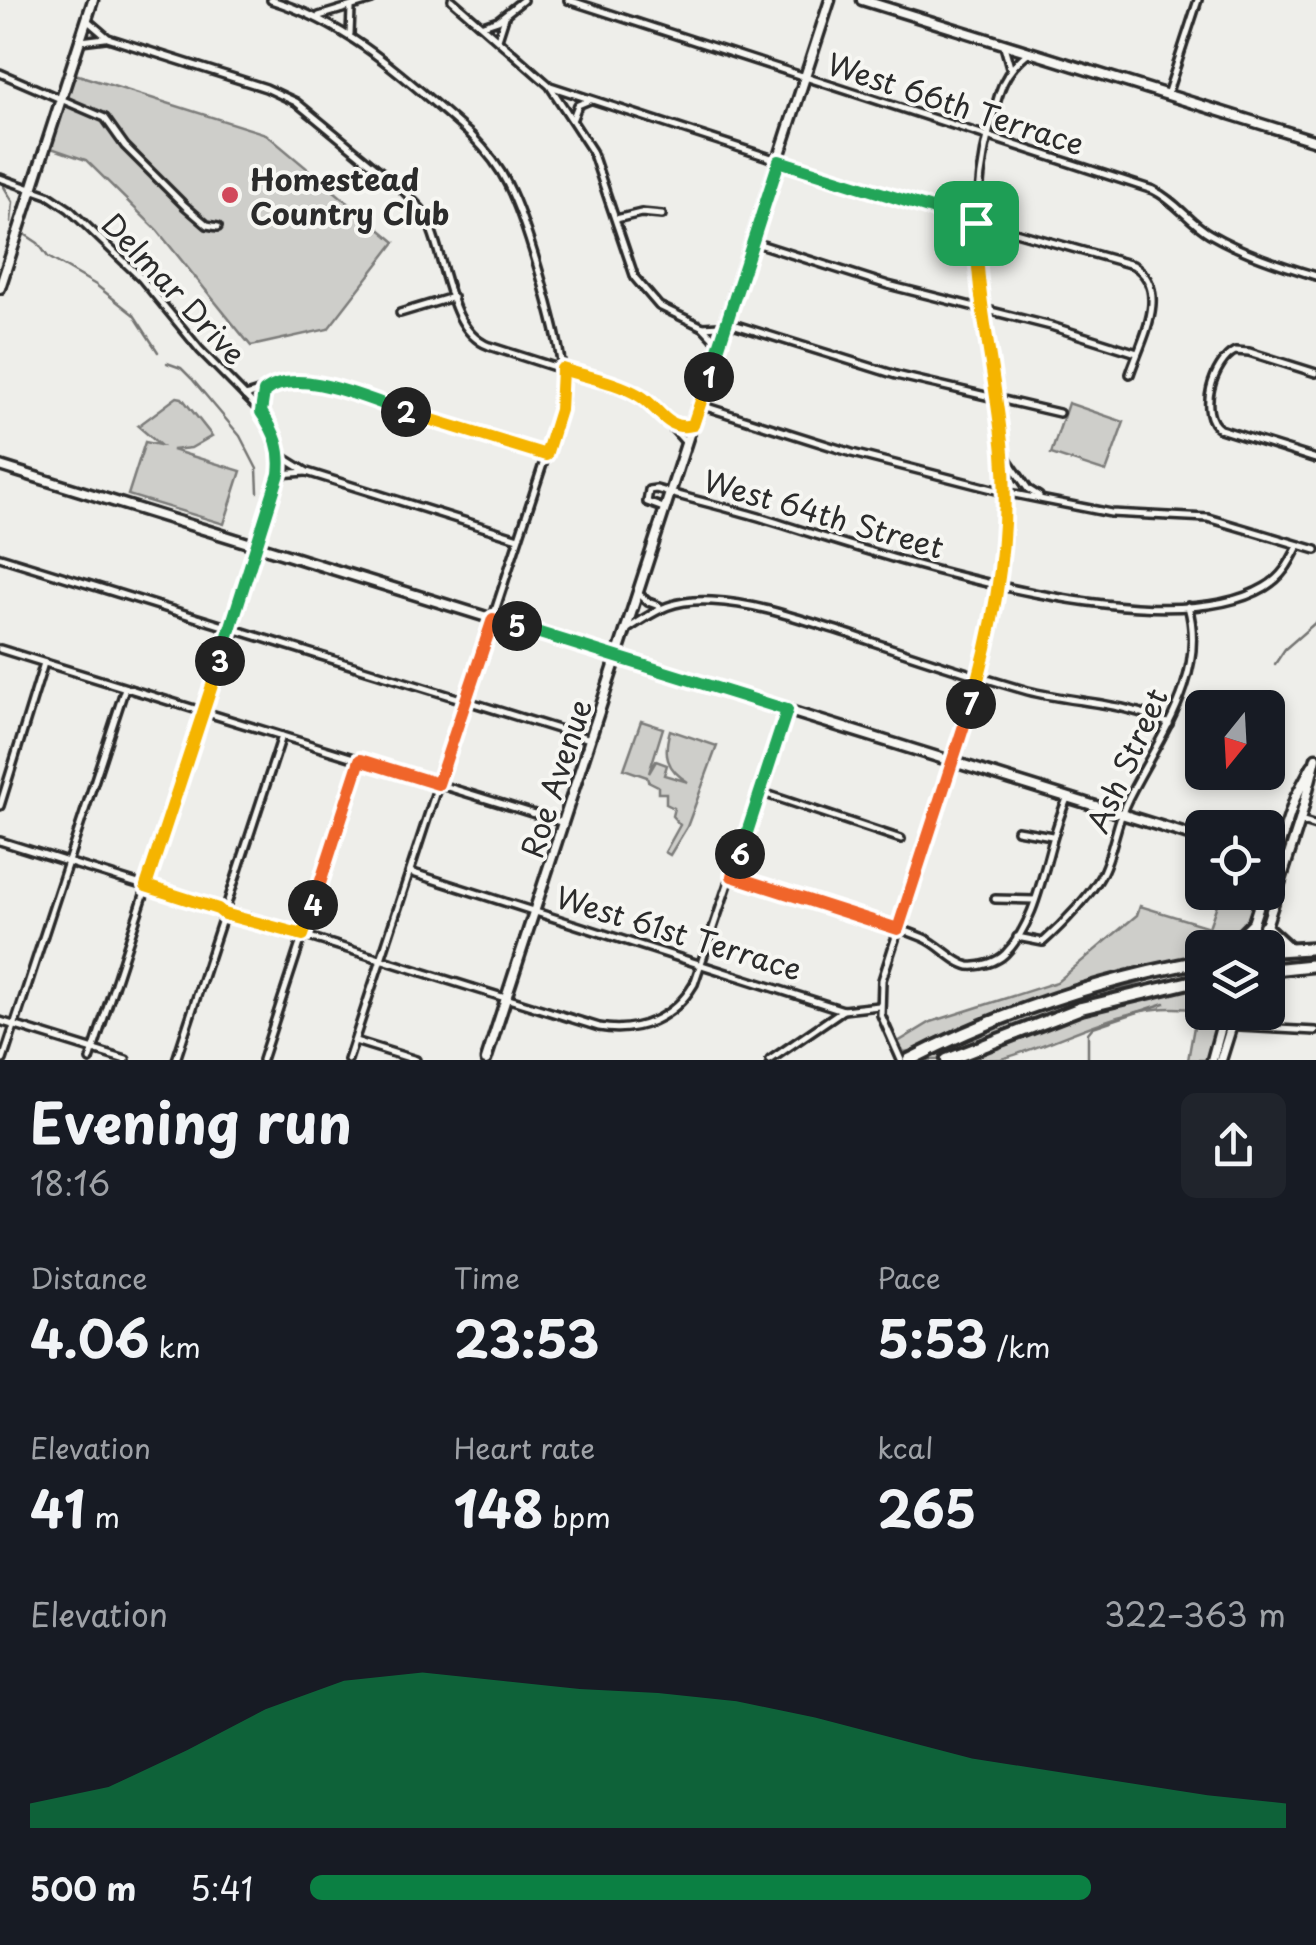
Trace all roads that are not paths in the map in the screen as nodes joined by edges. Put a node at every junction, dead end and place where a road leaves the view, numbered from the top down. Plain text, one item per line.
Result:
1 (93, 0) edge
2 (271, 0) edge
3 (372, 0) edge
4 (452, 0) edge
5 (523, 0) edge
6 (568, 0) edge
7 (830, 0) edge
8 (862, 0) edge
9 (1198, 0) edge
10 (351, 9) junction
11 (506, 14) junction
12 (316, 16) junction
13 (86, 20) junction
14 (482, 25) junction
15 (350, 34) junction
16 (108, 38) junction
17 (498, 39) junction
18 (80, 41) junction
19 (1003, 44) junction
20 (1029, 52) junction
21 (1010, 67) junction
22 (0, 74) edge
23 (806, 78) junction
24 (550, 86) junction
25 (1167, 95) junction
26 (593, 99) junction
27 (62, 100) junction
28 (573, 118) junction
29 (988, 136) junction
30 (1316, 141) edge
31 (779, 161) junction
32 (0, 178) edge
33 (32, 190) junction
34 (662, 214) dead end
35 (615, 220) junction
36 (976, 223) junction
37 (218, 227) dead end
38 (753, 242) junction
39 (1316, 276) edge
40 (0, 288) edge
41 (453, 296) junction
42 (982, 310) junction
43 (400, 313) dead end
44 (726, 324) junction
45 (703, 327) junction
46 (719, 344) junction
47 (1137, 353) junction
48 (562, 369) junction
49 (1316, 373) edge
50 (1130, 374) dead end
51 (264, 392) junction
52 (245, 396) junction
53 (995, 396) junction
54 (700, 404) junction
55 (261, 412) junction
56 (1059, 412) dead end
57 (671, 425) junction
58 (693, 425) junction
59 (687, 444) junction
60 (1003, 452) junction
61 (546, 455) junction
62 (281, 456) junction
63 (1316, 459) edge
64 (0, 466) edge
65 (307, 472) junction
66 (279, 474) junction
67 (1004, 492) junction
68 (671, 493) junction
69 (1046, 500) junction
70 (666, 509) junction
71 (519, 538) junction
72 (258, 546) junction
73 (1298, 546) junction
74 (1316, 550) edge
75 (0, 558) edge
76 (998, 584) junction
77 (639, 594) junction
78 (662, 606) junction
79 (1188, 606) junction
80 (493, 619) junction
81 (231, 629) junction
82 (628, 629) junction
83 (0, 648) edge
84 (618, 656) junction
85 (44, 662) junction
86 (979, 676) junction
87 (125, 688) junction
88 (465, 702) junction
89 (787, 710) junction
90 (204, 712) junction
91 (1169, 724) junction
92 (282, 736) junction
93 (591, 740) junction
94 (360, 760) junction
95 (1315, 760) edge
96 (953, 761) junction
97 (438, 784) junction
98 (760, 792) junction
99 (1068, 797) junction
100 (0, 806) edge
101 (1122, 814) junction
102 (1300, 821) junction
103 (1285, 822) edge
104 (564, 823) junction
105 (1316, 826) edge
106 (1017, 830) dead end
107 (1185, 834) edge
108 (1052, 836) junction
109 (901, 839) dead end
110 (0, 841) edge
111 (67, 864) junction
112 (1285, 864) edge
113 (410, 872) junction
114 (732, 876) junction
115 (146, 886) junction
116 (995, 899) dead end
117 (1034, 900) junction
118 (1257, 910) edge
119 (1271, 910) edge
120 (534, 911) junction
121 (224, 914) junction
122 (1252, 925) junction
123 (1266, 927) junction
124 (898, 929) junction
125 (1247, 930) edge
126 (1250, 930) edge
127 (1265, 930) edge
128 (303, 935) junction
129 (1017, 937) junction
130 (1316, 948) edge
131 (1285, 950) edge
132 (1290, 950) junction
133 (381, 959) junction
134 (703, 963) junction
135 (1316, 964) edge
136 (1185, 965) edge
137 (1285, 968) edge
138 (1185, 984) edge
139 (506, 998) junction
140 (879, 1006) junction
141 (843, 1010) junction
142 (0, 1021) edge
143 (14, 1026) junction
144 (1285, 1029) edge
145 (1221, 1030) edge
146 (1231, 1030) edge
147 (1316, 1031) edge
148 (355, 1041) junction
149 (93, 1050) junction
150 (3, 1060) edge
151 (90, 1060) edge
152 (126, 1060) edge
153 (176, 1060) edge
154 (262, 1060) edge
155 (348, 1060) edge
156 (416, 1060) edge
157 (486, 1060) edge
158 (770, 1060) edge
159 (901, 1060) edge
160 (908, 1060) edge
161 (947, 1060) edge
162 (1212, 1060) edge
163 (1221, 1060) edge

1 - 13 main road
2 - 12 street
3 - 10 street
4 - 14 street
5 - 11 street
6 - 23 street, West 66th Terrace
7 - 23 main road, Roe Avenue
8 - 19 main road
9 - 25 street
10 - 12 street
10 - 15 street
11 - 14 street
11 - 17 street
12 - 15 street
13 - 16 street
13 - 18 main road
14 - 17 street
15 - 48 street
16 - 18 street
16 - 41 street
17 - 24 street
18 - 27 main road
19 - 20 main road
19 - 21 street
20 - 21 street
20 - 25 main road
21 - 29 street
22 - 27 street
23 - 29 street, West 66th Terrace
23 - 31 main road, Roe Avenue
24 - 26 street
24 - 28 street
25 - 30 main road
26 - 28 street
26 - 31 street
27 - 33 main road
27 - 37 street
28 - 35 street
29 - 36 street
29 - 39 street, West 66th Terrace
31 - 36 street
31 - 38 main road, Roe Avenue
32 - 33 street, Delmar Drive
33 - 40 main road
33 - 52 street, Delmar Drive
34 - 35 street
35 - 45 street
36 - 42 street
36 - 47 street
38 - 42 street
38 - 44 main road, Roe Avenue
41 - 43 street
41 - 48 street
42 - 47 street
42 - 53 street
44 - 45 street
44 - 46 main road, Roe Avenue
44 - 53 street
45 - 46 street
46 - 54 main road, Roe Avenue
47 - 50 street
48 - 57 street
48 - 61 street
49 - 63 street
51 - 52 street
51 - 55 street
51 - 61 street
52 - 55 street, Delmar Drive
53 - 56 street
53 - 60 street
54 - 58 main road, Roe Avenue
54 - 67 street
55 - 62 street, Delmar Drive
57 - 58 street
57 - 59 street
58 - 59 main road, Roe Avenue
59 - 68 main road, Roe Avenue
60 - 67 street
60 - 69 street
61 - 71 street
62 - 65 street
62 - 66 street
64 - 72 main road
65 - 66 street
65 - 71 street
66 - 72 street
67 - 69 street
67 - 76 street
68 - 70 main road, Roe Avenue
68 - 70 street, Roe Avenue
68 - 76 street, West 64th Street
69 - 73 street
70 - 77 main road, Roe Avenue
71 - 80 street
72 - 80 main road
72 - 81 street
73 - 74 street
73 - 79 street, West 64th Street
75 - 81 street
76 - 79 street, West 64th Street
76 - 86 street
77 - 78 street
77 - 82 main road, Roe Avenue
78 - 82 street
78 - 86 street
79 - 91 street, Ash Street
80 - 84 main road
80 - 88 street
81 - 88 street
81 - 90 street
82 - 84 main road, Roe Avenue
83 - 85 street
84 - 89 main road
84 - 93 main road, Roe Avenue
85 - 87 street
85 - 100 street
86 - 91 street
86 - 96 street
87 - 90 street
87 - 111 street
88 - 93 street
88 - 97 street
89 - 96 main road
89 - 98 street
90 - 92 street
90 - 115 street
91 - 101 street, Ash Street
92 - 94 street
92 - 121 street
93 - 104 main road, Roe Avenue
94 - 97 street
94 - 128 street
95 - 102 main road
95 - 103 main road
96 - 99 main road
96 - 124 street
97 - 104 street
97 - 113 street
98 - 109 street
98 - 114 street
99 - 101 main road
99 - 108 street
101 - 107 main road
101 - 129 street, Ash Street
102 - 105 street
102 - 112 main road
104 - 120 main road, Roe Avenue
106 - 108 street
108 - 117 street
110 - 111 street
111 - 115 street
111 - 143 street
113 - 120 street, West 61st Terrace
113 - 133 street
114 - 124 street
114 - 134 street
115 - 121 street
115 - 149 street
116 - 117 street
117 - 129 street
118 - 122 main road
119 - 123 main road
120 - 134 street, West 61st Terrace
120 - 139 main road, Roe Avenue
121 - 128 street
121 - 153 street
122 - 125 highway
122 - 126 main road
123 - 127 main road
123 - 132 highway
124 - 129 street
124 - 140 street
128 - 133 street
128 - 154 street
130 - 132 highway
131 - 132 highway
133 - 139 street
133 - 148 street
134 - 139 street
134 - 141 street, West 61st Terrace
135 - 137 highway
136 - 160 highway
138 - 161 highway
139 - 157 main road, Roe Avenue
140 - 141 street, West 61st Terrace
140 - 159 street
141 - 158 street
142 - 143 street
143 - 149 street
143 - 150 street
144 - 147 street
145 - 162 main road
146 - 163 main road
148 - 155 street
148 - 156 street
149 - 151 street
149 - 152 street

